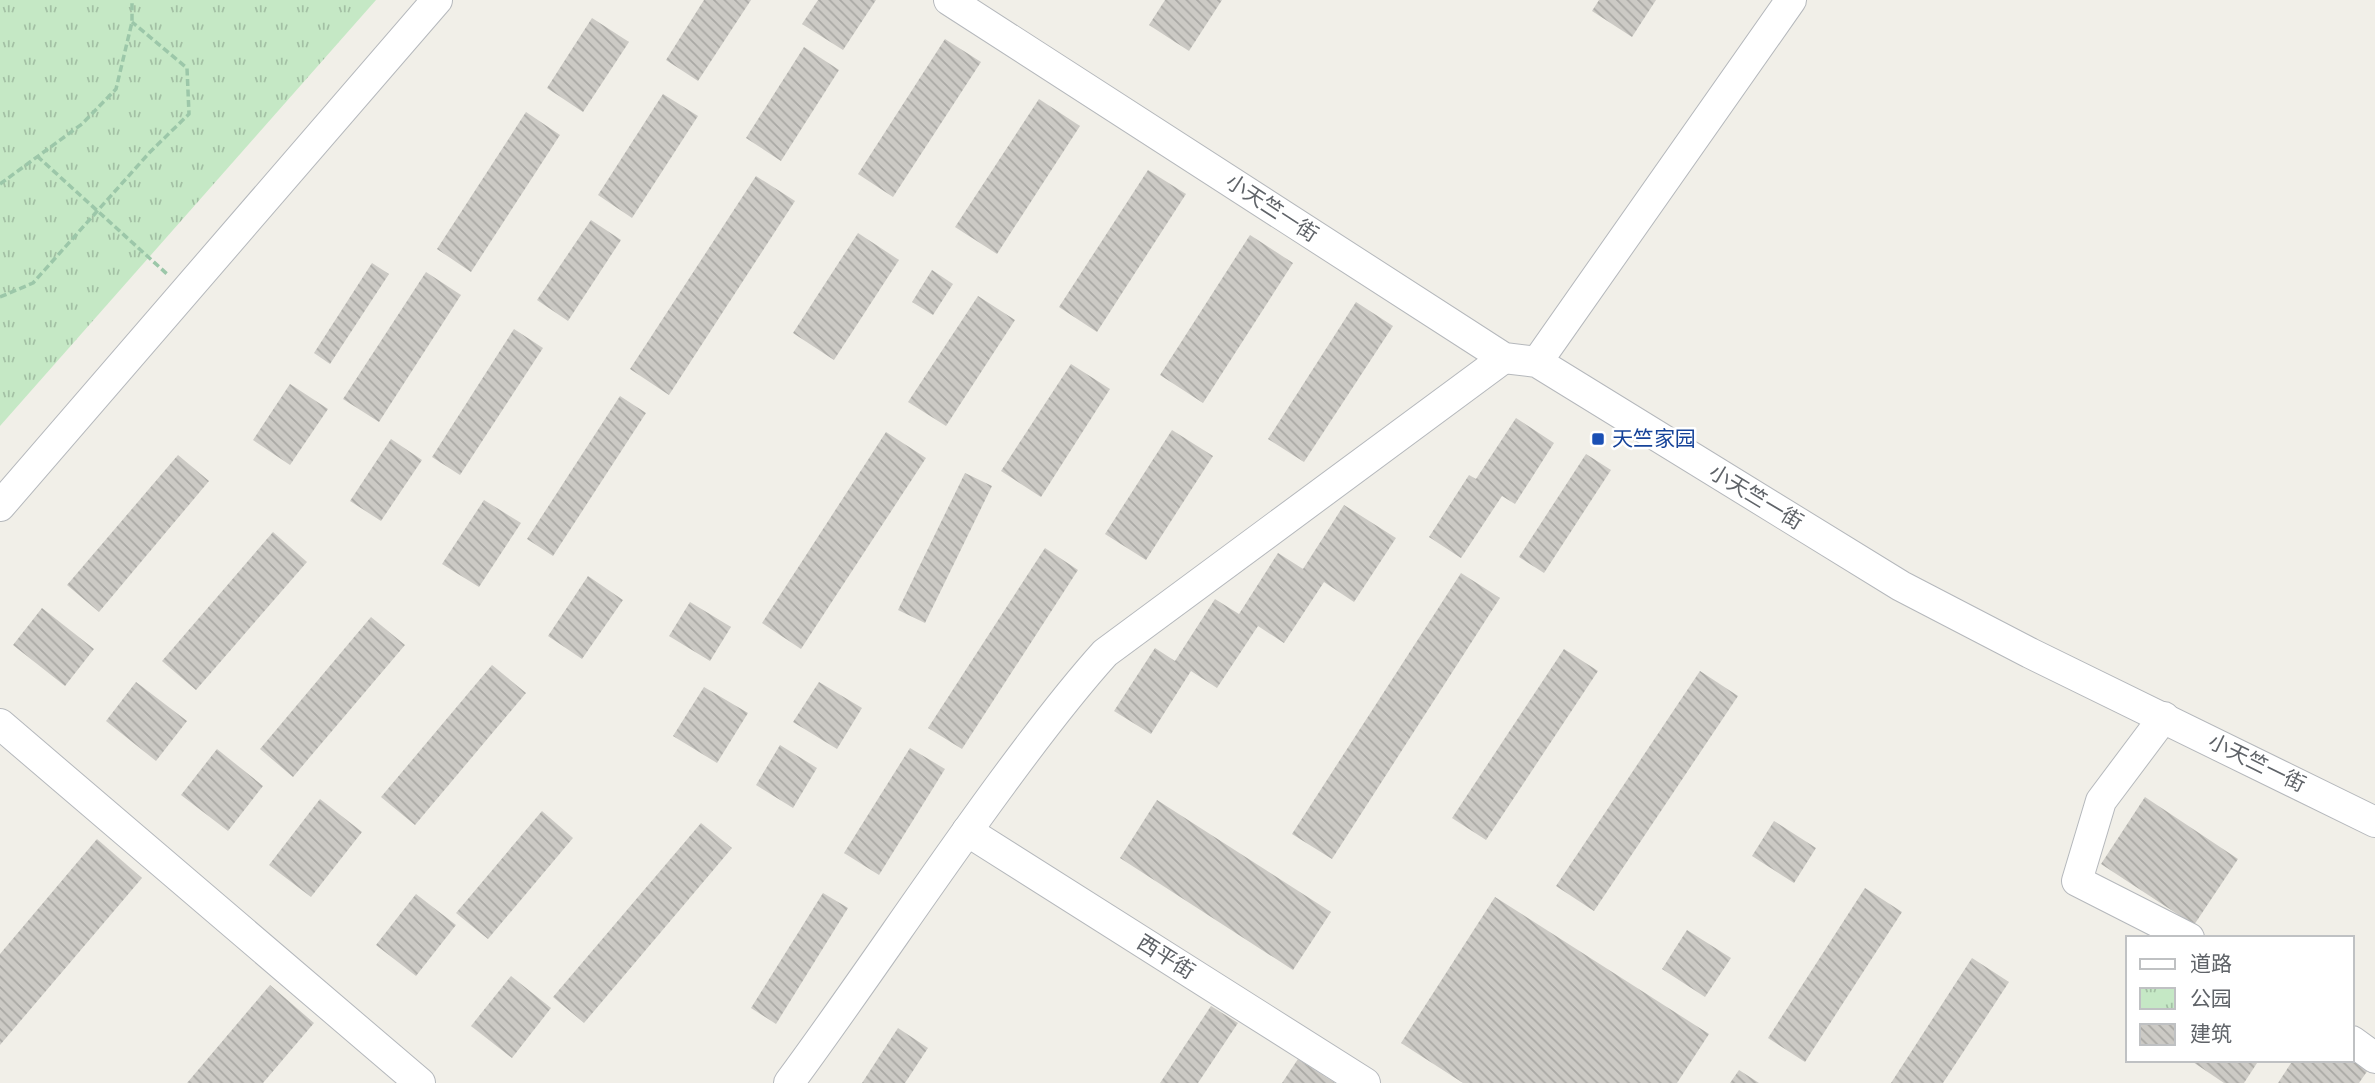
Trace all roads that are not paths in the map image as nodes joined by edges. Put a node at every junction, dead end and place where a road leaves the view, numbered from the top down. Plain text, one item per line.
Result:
1 (437, 0) edge
2 (949, 0) edge
3 (1791, 0) edge
4 (1504, 358) junction
5 (1537, 362) junction
6 (0, 506) edge
7 (2164, 717) junction
8 (0, 723) edge
9 (2375, 822) edge
10 (967, 831) junction
11 (2185, 936) edge
12 (2354, 1042) edge
13 (2375, 1058) edge
14 (420, 1083) edge
15 (789, 1083) edge
16 (1365, 1083) edge

1 - 6 street
2 - 4 street, 小天竺一街
3 - 5 street
4 - 5 street, 小天竺一街
4 - 10 street
5 - 7 street, 小天竺一街
7 - 9 street, 小天竺一街
7 - 11 street
8 - 14 street
10 - 15 street
10 - 16 street, 西平街
12 - 13 street

